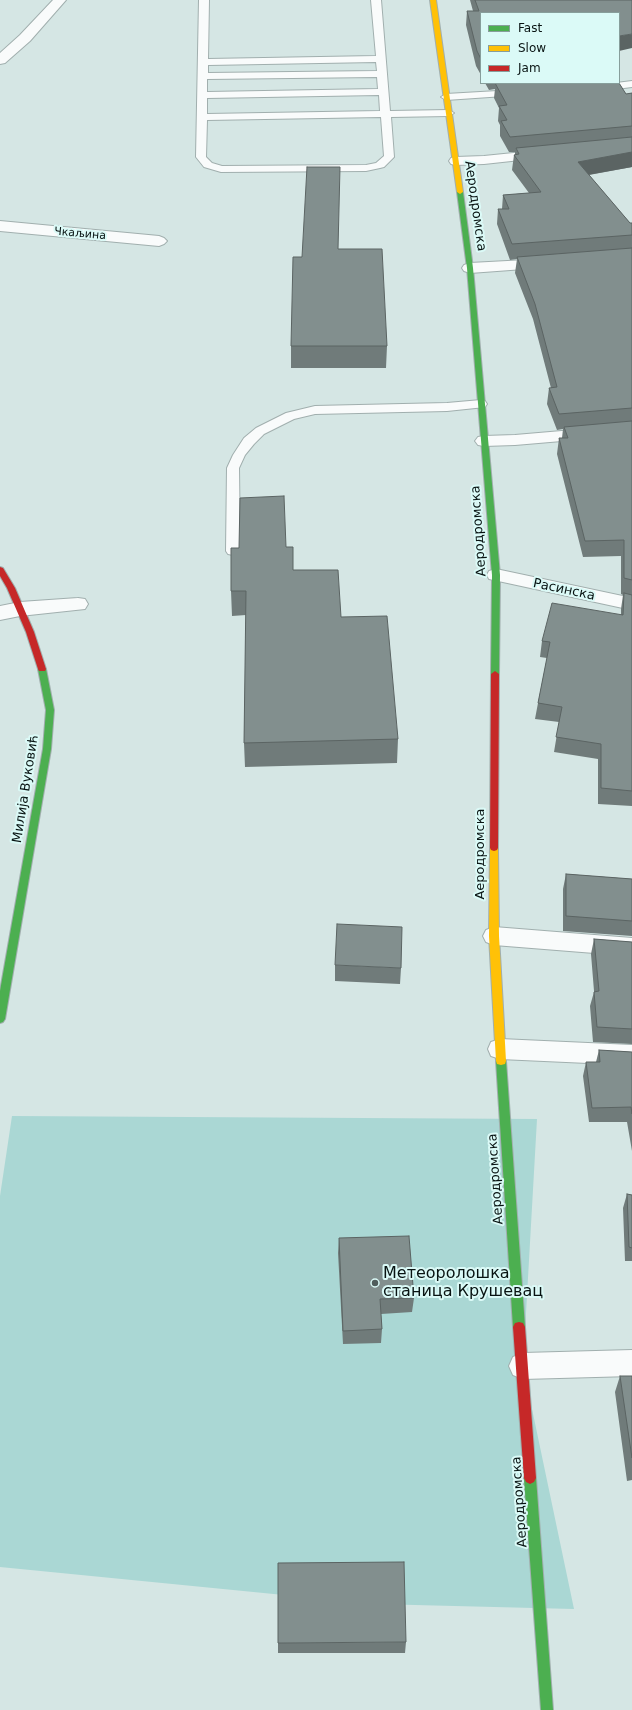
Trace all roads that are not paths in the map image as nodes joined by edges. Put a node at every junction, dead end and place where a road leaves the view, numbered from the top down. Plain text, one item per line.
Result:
1 (60, 0) edge
2 (204, 0) edge
3 (376, 0) edge
4 (433, 0) edge
5 (380, 58) junction
6 (0, 60) edge
7 (202, 62) junction
8 (381, 74) junction
9 (202, 76) junction
10 (632, 84) edge
11 (591, 89) edge
12 (383, 92) junction
13 (524, 93) edge
14 (202, 95) junction
15 (446, 97) junction
16 (449, 113) junction
17 (384, 114) junction
18 (201, 117) junction
19 (553, 153) edge
20 (456, 161) junction
21 (0, 226) edge
22 (159, 241) dead end
23 (558, 263) edge
24 (470, 268) junction
25 (481, 404) junction
26 (632, 430) edge
27 (484, 441) junction
28 (233, 551) edge
29 (0, 570) edge
30 (496, 575) junction
31 (78, 604) dead end
32 (632, 604) edge
33 (20, 609) junction
34 (0, 613) edge
35 (494, 936) junction
36 (632, 946) edge
37 (0, 1019) edge
38 (500, 1049) junction
39 (632, 1055) edge
40 (632, 1363) edge
41 (523, 1366) junction
42 (547, 1710) edge

1 - 6 street
2 - 7 lane
3 - 5 lane
4 - 15 street, Аеродромска
5 - 7 lane
5 - 8 lane
7 - 9 lane
8 - 9 lane
8 - 12 lane
9 - 14 lane
10 - 11 lane
12 - 14 lane
12 - 17 lane
13 - 15 lane
14 - 18 lane
15 - 16 street, Аеродромска
16 - 17 lane
16 - 20 street, Аеродромска
17 - 18 lane
17 - 18 lane
19 - 20 street
20 - 24 street, Аеродромска
21 - 22 street, Чкаљина
23 - 24 street
24 - 25 street, Аеродромска
25 - 27 street, Аеродромска
25 - 28 lane
26 - 27 street
27 - 30 street, Аеродромска
29 - 33 street, Милија Вуковић
30 - 32 street, Расинска
30 - 35 street, Аеродромска
31 - 33 street
33 - 34 street
33 - 37 street, Милија Вуковић
35 - 36 street
35 - 38 street, Аеродромска
38 - 39 street
38 - 41 street, Аеродромска
40 - 41 street
41 - 42 street, Аеродромска

